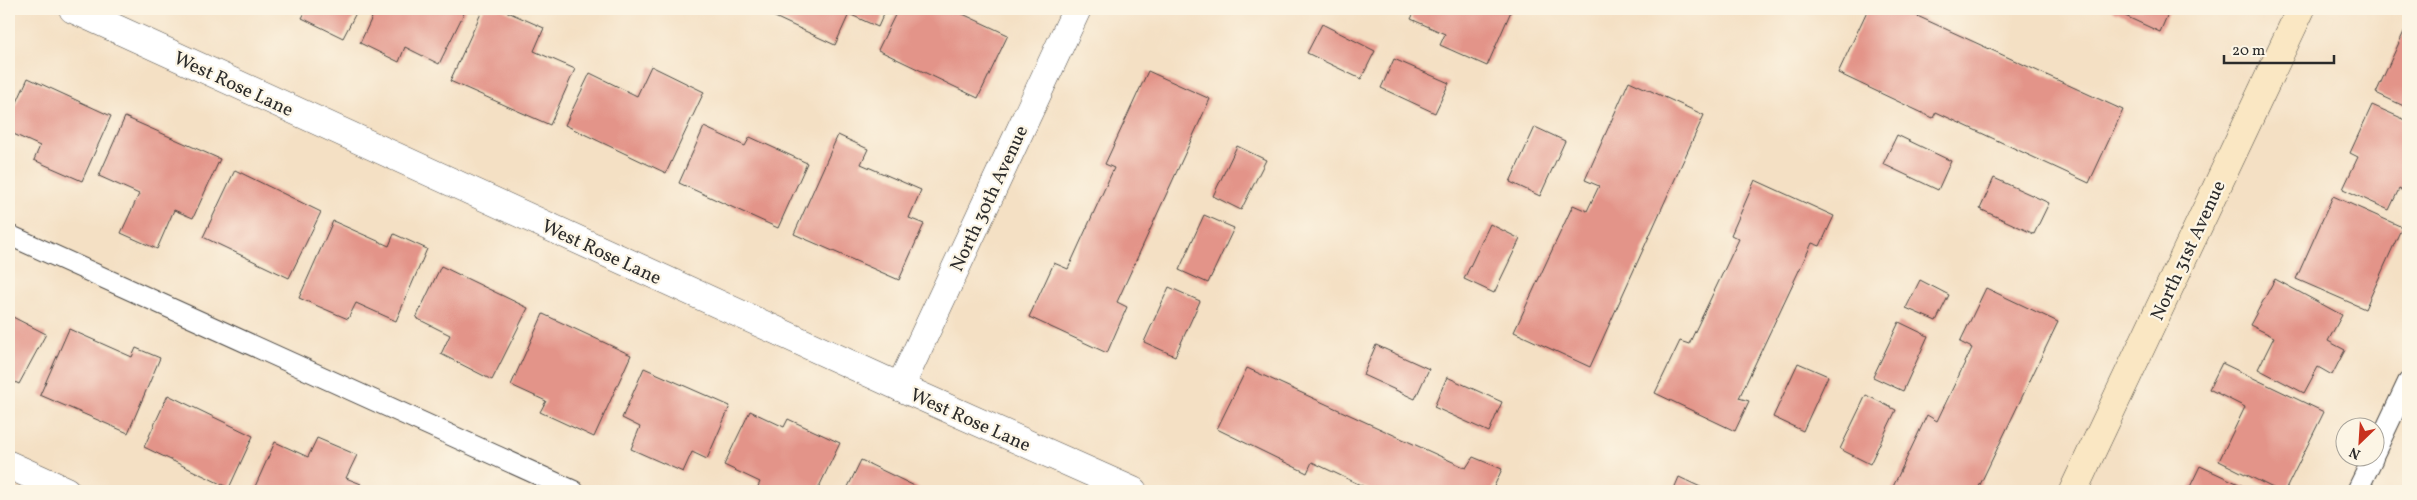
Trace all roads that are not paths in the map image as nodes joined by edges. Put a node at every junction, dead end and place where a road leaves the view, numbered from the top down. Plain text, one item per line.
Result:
1 (73, 9) edge
2 (1077, 9) edge
3 (2301, 9) edge
4 (9, 235) edge
5 (2408, 382) edge
6 (900, 387) junction
7 (2384, 433) edge
8 (9, 465) edge
9 (2368, 468) edge
10 (66, 491) edge
11 (574, 491) edge
12 (1133, 491) edge
13 (2073, 491) edge
14 (2357, 491) edge

1 - 6 street, West Rose Lane
2 - 6 street, North 30th Avenue
3 - 13 street, North 31st Avenue
4 - 11 lane
5 - 7 lane
6 - 12 street, West Rose Lane
8 - 10 street
9 - 14 lane

